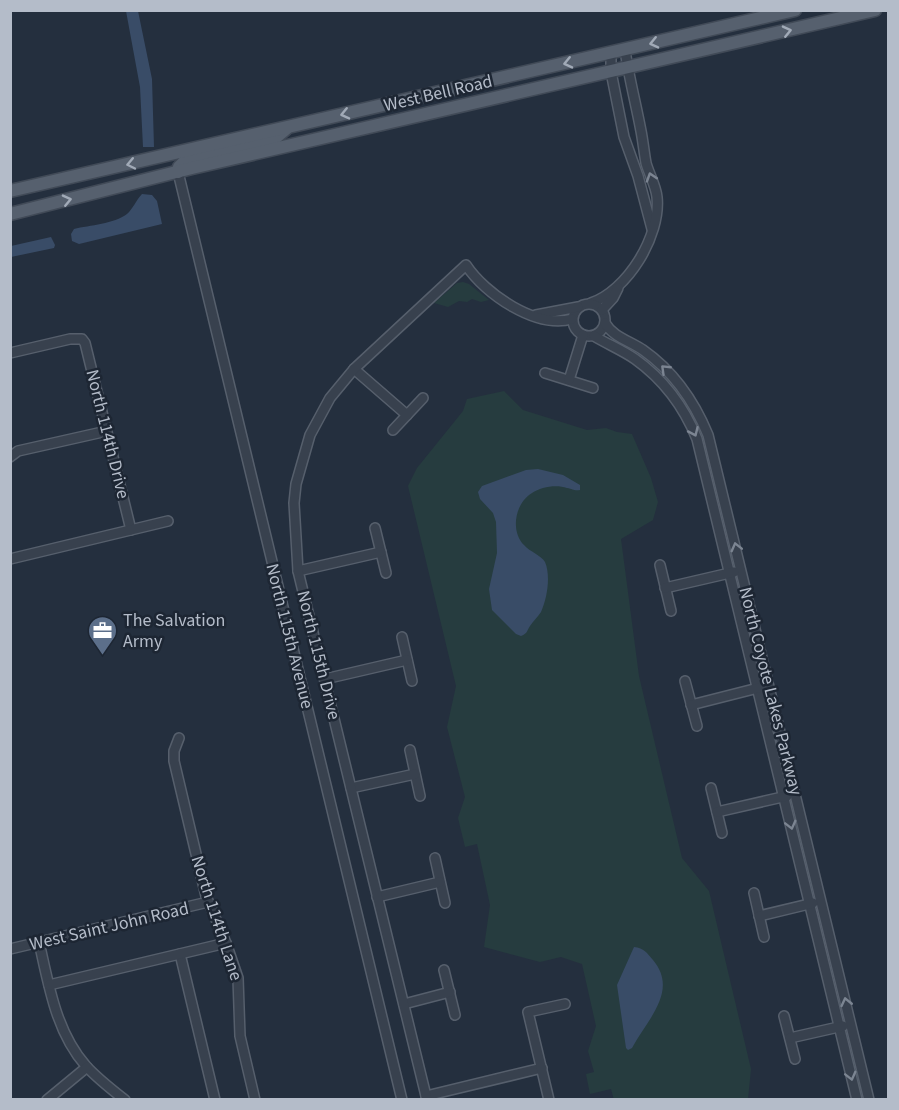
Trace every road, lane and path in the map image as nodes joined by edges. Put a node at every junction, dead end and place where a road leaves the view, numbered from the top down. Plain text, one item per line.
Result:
1 (795, 10) edge
2 (875, 10) edge
3 (625, 50) junction
4 (611, 52) junction
5 (627, 68) junction
6 (610, 72) junction
7 (503, 78) junction
8 (386, 105) junction
9 (420, 116) junction
10 (289, 127) junction
11 (308, 142) junction
12 (178, 172) junction
13 (10, 191) edge
14 (10, 214) edge
15 (652, 229) junction
16 (619, 286) junction
17 (591, 303) junction
18 (579, 306) junction
19 (602, 310) junction
20 (533, 315) junction
21 (572, 319) junction
22 (605, 323) junction
23 (583, 335) junction
24 (594, 336) junction
25 (10, 352) edge
26 (354, 369) junction
27 (545, 373) dead end
28 (569, 380) junction
29 (592, 388) dead end
30 (423, 398) dead end
31 (407, 415) junction
32 (393, 430) dead end
33 (107, 431) junction
34 (10, 457) edge
35 (168, 521) dead end
36 (375, 528) dead end
37 (131, 530) junction
38 (381, 552) junction
39 (10, 559) edge
40 (660, 565) dead end
41 (742, 570) junction
42 (298, 572) junction
43 (730, 572) junction
44 (386, 573) dead end
45 (665, 588) junction
46 (671, 611) dead end
47 (402, 637) dead end
48 (407, 660) junction
49 (325, 679) junction
50 (412, 681) dead end
51 (685, 681) dead end
52 (770, 685) junction
53 (758, 688) junction
54 (691, 705) junction
55 (697, 726) dead end
56 (179, 738) dead end
57 (410, 750) dead end
58 (416, 774) junction
59 (351, 788) junction
60 (711, 788) dead end
61 (796, 794) junction
62 (420, 796) dead end
63 (784, 796) junction
64 (717, 812) junction
65 (722, 833) dead end
66 (435, 858) dead end
67 (440, 882) junction
68 (754, 893) dead end
69 (377, 897) junction
70 (822, 901) junction
71 (208, 902) junction
72 (445, 903) dead end
73 (810, 904) junction
74 (759, 916) junction
75 (764, 938) dead end
76 (39, 942) junction
77 (226, 943) junction
78 (10, 949) edge
79 (180, 954) junction
80 (444, 969) dead end
81 (49, 985) junction
82 (450, 992) junction
83 (404, 1004) junction
84 (565, 1004) dead end
85 (455, 1015) dead end
86 (784, 1016) dead end
87 (851, 1024) junction
88 (839, 1027) junction
89 (790, 1038) junction
90 (795, 1059) dead end
91 (87, 1067) junction
92 (542, 1068) junction
93 (426, 1098) edge
94 (47, 1100) edge
95 (125, 1100) edge
96 (215, 1100) edge
97 (255, 1100) edge
98 (402, 1100) edge
99 (549, 1100) edge
100 (857, 1100) edge
101 (869, 1100) edge

1 -> 3 main road, West Bell Road
5 -> 2 main road, West Bell Road
3 - 4 main road, West Bell Road
3 - 5 street
4 - 6 street
4 -> 7 main road, West Bell Road
5 - 6 main road, West Bell Road
15 -> 5 street
6 - 9 main road, West Bell Road
6 - 15 street
7 - 8 main road, West Bell Road
7 - 9 main road
8 -> 10 main road, West Bell Road
8 - 11 main road
9 - 11 main road, West Bell Road
10 - 12 main road
10 -> 13 main road, West Bell Road
11 - 12 main road, West Bell Road
14 -> 12 main road, West Bell Road
12 - 98 street, North 115th Avenue
15 - 16 street
16 - 17 street
16 - 19 street
17 - 18 street
17 - 19 street
18 - 20 street
18 - 21 street
19 - 22 street
20 - 21 street
20 - 26 street, North 115th Drive
21 - 23 street
22 - 24 street
41 -> 22 street, North Coyote Lakes Parkway
23 - 24 street
23 - 28 street
24 -> 43 street, North Coyote Lakes Parkway
25 - 33 street, North 114th Drive
26 - 31 street
26 - 42 street, North 115th Drive
27 - 28 street
28 - 29 street
30 - 31 street
31 - 32 street
33 - 34 street
33 - 37 street, North 114th Drive
35 - 37 street
36 - 38 street
37 - 39 street
38 - 42 street
38 - 44 street
40 - 45 street
41 - 43 street
41 - 52 street, North Coyote Lakes Parkway
42 - 49 street, North 115th Drive
43 - 45 street
43 - 53 street, North Coyote Lakes Parkway
45 - 46 street
47 - 48 street
48 - 49 street
48 - 50 street
49 - 59 street, North 115th Drive
51 - 54 street
52 - 53 street
52 - 61 street, North Coyote Lakes Parkway
53 - 54 street
53 - 63 street, North Coyote Lakes Parkway
54 - 55 street
56 - 71 street, North 114th Lane
57 - 58 street
58 - 59 street
58 - 62 street
59 - 69 street, North 115th Drive
60 - 64 street
61 - 63 street
61 - 70 street, North Coyote Lakes Parkway
63 - 64 street
63 -> 73 street, North Coyote Lakes Parkway
64 - 65 street
66 - 67 street
67 - 69 street
67 - 72 street
68 - 74 street
69 - 83 street, North 115th Drive
70 - 73 street
87 -> 70 street, North Coyote Lakes Parkway
71 - 76 street, West Saint John Road
71 - 77 street, North 114th Lane
73 - 74 street
73 - 88 street, North Coyote Lakes Parkway
74 - 75 street
76 - 78 street, West Saint John Road
76 - 81 street
77 - 79 street
77 - 97 street, North 114th Lane
79 - 81 street
79 - 96 street
80 - 82 street
81 - 91 street
82 - 83 street
82 - 85 street
83 - 93 street, North 115th Drive
84 - 92 street
86 - 89 street
87 - 88 street
87 - 101 street, North Coyote Lakes Parkway
88 - 89 street
88 -> 100 street, North Coyote Lakes Parkway
89 - 90 street
91 - 94 street
91 - 95 street
92 - 93 street
92 - 99 street

